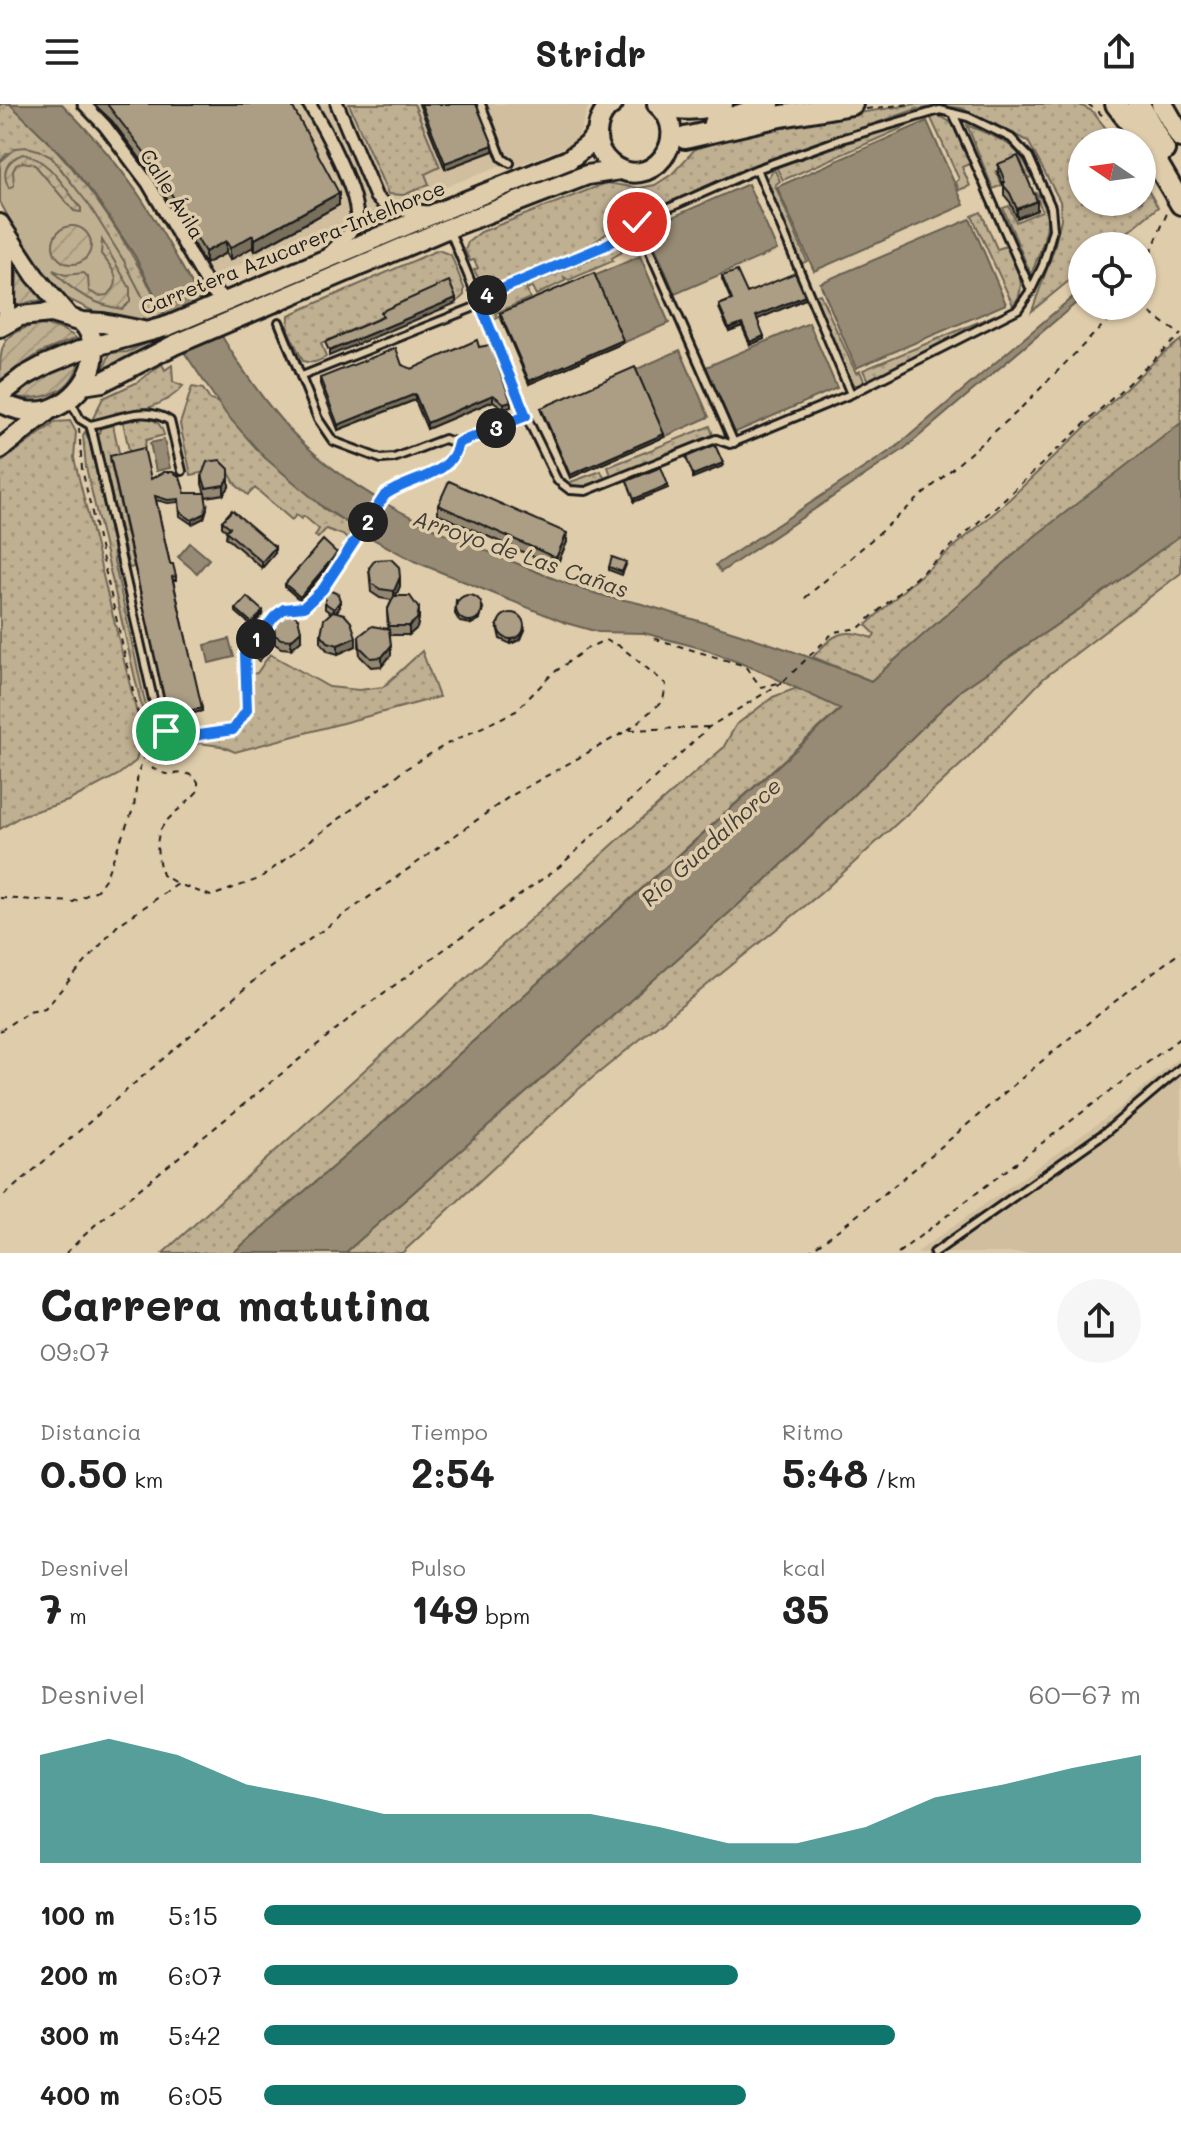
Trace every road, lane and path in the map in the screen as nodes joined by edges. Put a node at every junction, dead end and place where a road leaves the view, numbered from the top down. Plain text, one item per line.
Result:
1 (84, 104) edge
2 (309, 104) edge
3 (337, 104) edge
4 (481, 104) edge
5 (613, 104) edge
6 (723, 104) edge
7 (770, 104) edge
8 (852, 104) edge
9 (1088, 104) edge
10 (1139, 104) edge
11 (1162, 104) edge
12 (660, 106) edge
13 (1112, 112) edge
14 (953, 113) junction
15 (597, 133) junction
16 (1181, 137) edge
17 (678, 144) junction
18 (510, 163) dead end
19 (757, 169) junction
20 (620, 170) junction
21 (1181, 181) edge
22 (1173, 204) edge
23 (438, 212) junction
24 (637, 222) junction
25 (1, 225) edge
26 (449, 228) junction
27 (1156, 240) edge
28 (318, 263) junction
29 (4, 290) edge
30 (1031, 290) junction
31 (231, 301) junction
32 (479, 302) junction
33 (1156, 317) edge
34 (76, 319) junction
35 (1108, 320) edge
36 (279, 322) dead end
37 (3, 325) edge
38 (147, 332) junction
39 (1180, 334) edge
40 (95, 347) junction
41 (302, 376) junction
42 (76, 391) junction
43 (851, 394) junction
44 (0, 395) edge
45 (0, 402) edge
46 (49, 410) junction
47 (526, 416) junction
48 (723, 416) junction
49 (80, 419) junction
50 (90, 425) junction
51 (716, 439) junction
52 (458, 443) junction
53 (734, 443) junction
54 (0, 449) edge
55 (182, 471) dead end
56 (805, 598) dead end
57 (653, 638) dead end
58 (783, 682) junction
59 (709, 727) junction
60 (628, 730) junction
61 (147, 751) junction
62 (178, 884) junction
63 (0, 898) edge
64 (1181, 952) edge
65 (0, 1031) edge
66 (1181, 1037) edge
67 (1181, 1068) edge
68 (0, 1199) edge
69 (66, 1253) edge
70 (807, 1253) edge
71 (898, 1253) edge
72 (934, 1253) edge

1 - 31 street, Calle Ávila
2 - 28 street
3 - 23 street
4 - 18 lane
5 - 15 main road, Carretera Azucarera-Intelhorce
6 - 12 main road
7 - 17 main road
8 - 17 highway
9 - 13 path
10 - 21 highway
11 - 16 highway
12 - 17 main road
13 - 22 highway
14 - 19 lane
14 - 30 lane
14 - 30 lane
15 - 20 main road
15 - 23 main road, Carretera Azucarera-Intelhorce
17 - 20 main road, Carretera Azucarera-Intelhorce
19 - 24 lane
19 - 43 lane
20 - 26 main road, Carretera Azucarera-Intelhorce
22 - 27 path
23 - 28 main road, Carretera Azucarera-Intelhorce
24 - 32 lane
24 - 48 lane
25 - 29 main road
25 - 34 main road
26 - 32 lane
26 - 42 main road, Carretera Azucarera-Intelhorce
28 - 31 main road, Carretera Azucarera-Intelhorce
29 - 37 main road
30 - 43 lane
31 - 38 main road, Carretera Azucarera-Intelhorce
32 - 41 lane
32 - 47 lane
33 - 39 path
34 - 37 main road
34 - 38 main road
34 - 40 main road
35 - 56 path
36 - 41 lane
38 - 40 main road, Carretera Azucarera-Intelhorce
39 - 58 path
40 - 42 main road
40 - 44 main road, Carretera Azucarera-Intelhorce
41 - 52 lane
42 - 46 main road, Carretera Azucarera-Intelhorce
42 - 49 lane
43 - 53 lane
45 - 46 main road
46 - 54 main road
47 - 51 lane
47 - 52 lane
48 - 51 lane
48 - 53 lane
49 - 50 lane
49 - 61 path
50 - 52 lane
50 - 55 lane
51 - 53 lane
57 - 58 path
58 - 59 path
59 - 60 path
59 - 69 path
60 - 62 path
60 - 68 path
61 - 62 path
61 - 63 path
62 - 65 path
64 - 70 path
66 - 71 path
67 - 72 lane

